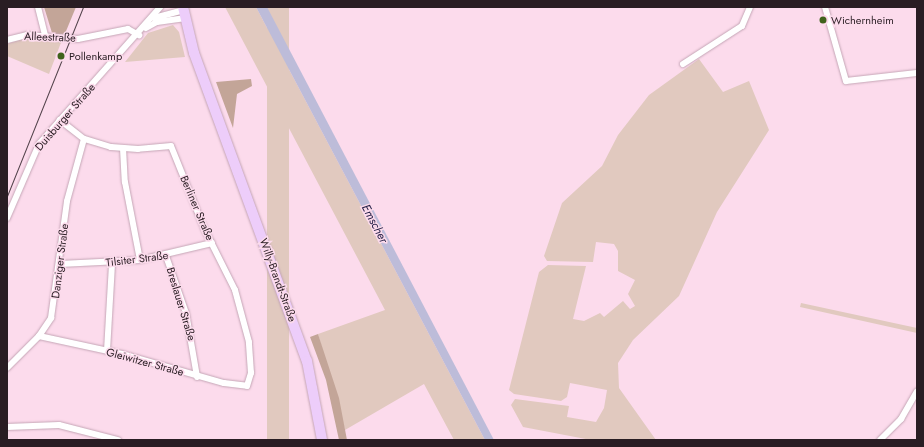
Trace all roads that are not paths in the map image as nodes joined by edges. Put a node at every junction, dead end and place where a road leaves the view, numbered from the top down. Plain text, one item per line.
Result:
1 (38, 7) edge
2 (160, 7) edge
3 (750, 7) edge
4 (825, 7) edge
5 (181, 12) edge
6 (152, 18) junction
7 (141, 32) junction
8 (45, 36) junction
9 (7, 40) edge
10 (683, 64) dead end
11 (917, 73) edge
12 (60, 120) junction
13 (84, 139) junction
14 (123, 148) junction
15 (7, 218) edge
16 (212, 243) junction
17 (166, 256) junction
18 (140, 260) junction
19 (112, 263) junction
20 (60, 264) junction
21 (39, 336) junction
22 (106, 351) junction
23 (7, 368) edge
24 (197, 377) junction
25 (250, 383) joint
26 (917, 391) edge
27 (7, 427) edge
28 (118, 440) edge
29 (322, 440) edge
30 (880, 440) edge

1 - 8 street
2 - 6 street, Duisburger Straße
3 - 10 street
4 - 11 street
5 - 6 street
5 - 7 street, Duisburger Straße
5 - 29 main road, Willy-Brandt-Straße
6 - 7 street, Duisburger Straße
7 - 8 street, Alleestraße
7 - 12 street, Duisburger Straße
8 - 9 street, Alleestraße
12 - 13 street, Berliner Straße
12 - 15 street, Duisburger Straße
13 - 14 street, Berliner Straße
13 - 20 street, Danziger Straße
14 - 16 street, Berliner Straße
14 - 18 street
16 - 17 street, Tilsiter Straße
16 - 25 street, Berliner Straße
17 - 18 street, Tilsiter Straße
17 - 24 street, Breslauer Straße
18 - 19 street, Tilsiter Straße
19 - 20 street, Tilsiter Straße
19 - 22 street
20 - 21 street, Danziger Straße
21 - 22 street, Gleiwitzer Straße
21 - 23 street, Danziger Straße
22 - 24 street, Gleiwitzer Straße
24 - 25 street, Gleiwitzer Straße
26 - 30 street
27 - 28 street

